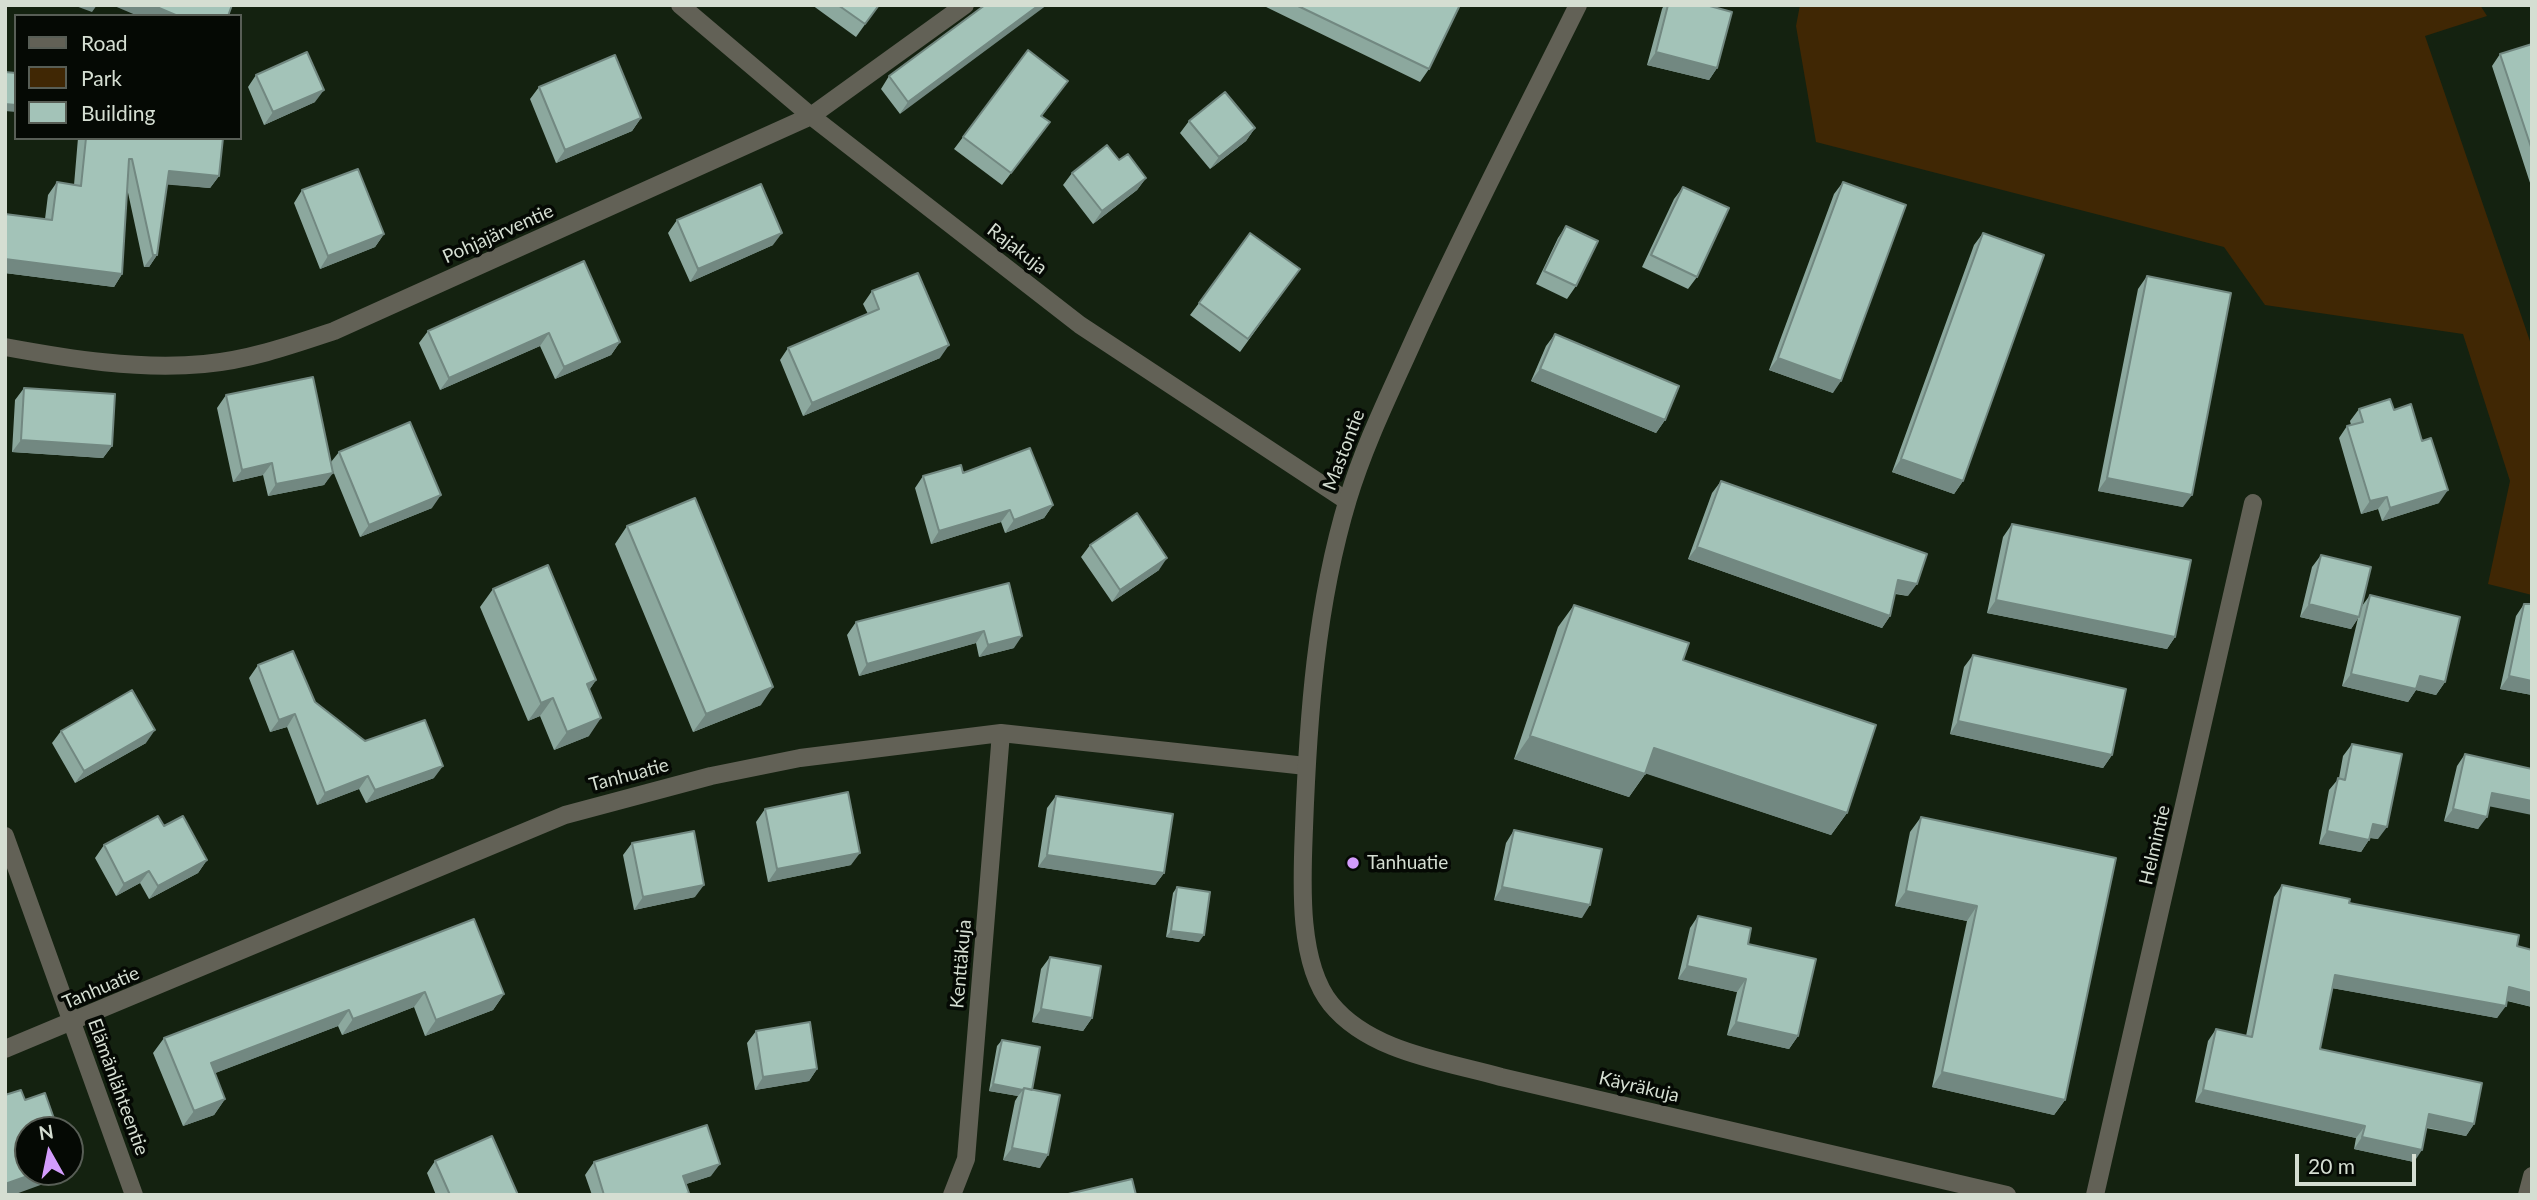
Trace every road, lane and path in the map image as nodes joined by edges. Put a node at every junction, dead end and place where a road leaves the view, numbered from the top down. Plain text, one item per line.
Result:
1 (680, 5) edge
2 (965, 5) edge
3 (1578, 5) edge
4 (811, 116) junction
5 (5, 347) edge
6 (1347, 501) junction
7 (2253, 503) dead end
8 (1001, 733) junction
9 (1306, 766) junction
10 (5, 836) edge
11 (1309, 951) joint
12 (72, 1023) junction
13 (5, 1049) edge
14 (2532, 1176) edge
15 (134, 1195) edge
16 (951, 1195) edge
17 (2007, 1195) edge
18 (2095, 1195) edge
19 (2527, 1195) edge

1 - 4 street, Rajakuja
2 - 4 street, Pohjajärventie
3 - 6 street, Mastontie
4 - 5 street, Pohjajärventie
4 - 6 street, Rajakuja
6 - 9 street, Mastontie
7 - 18 street, Helmintie
8 - 9 street, Tanhuatie
8 - 12 street, Tanhuatie
8 - 16 street, Kenttäkuja
9 - 11 street, Mastontie
10 - 12 street, Elämänlähteentie
11 - 17 street, Käyräkuja
12 - 13 street, Tanhuatie
12 - 15 street, Elämänlähteentie
14 - 19 street

